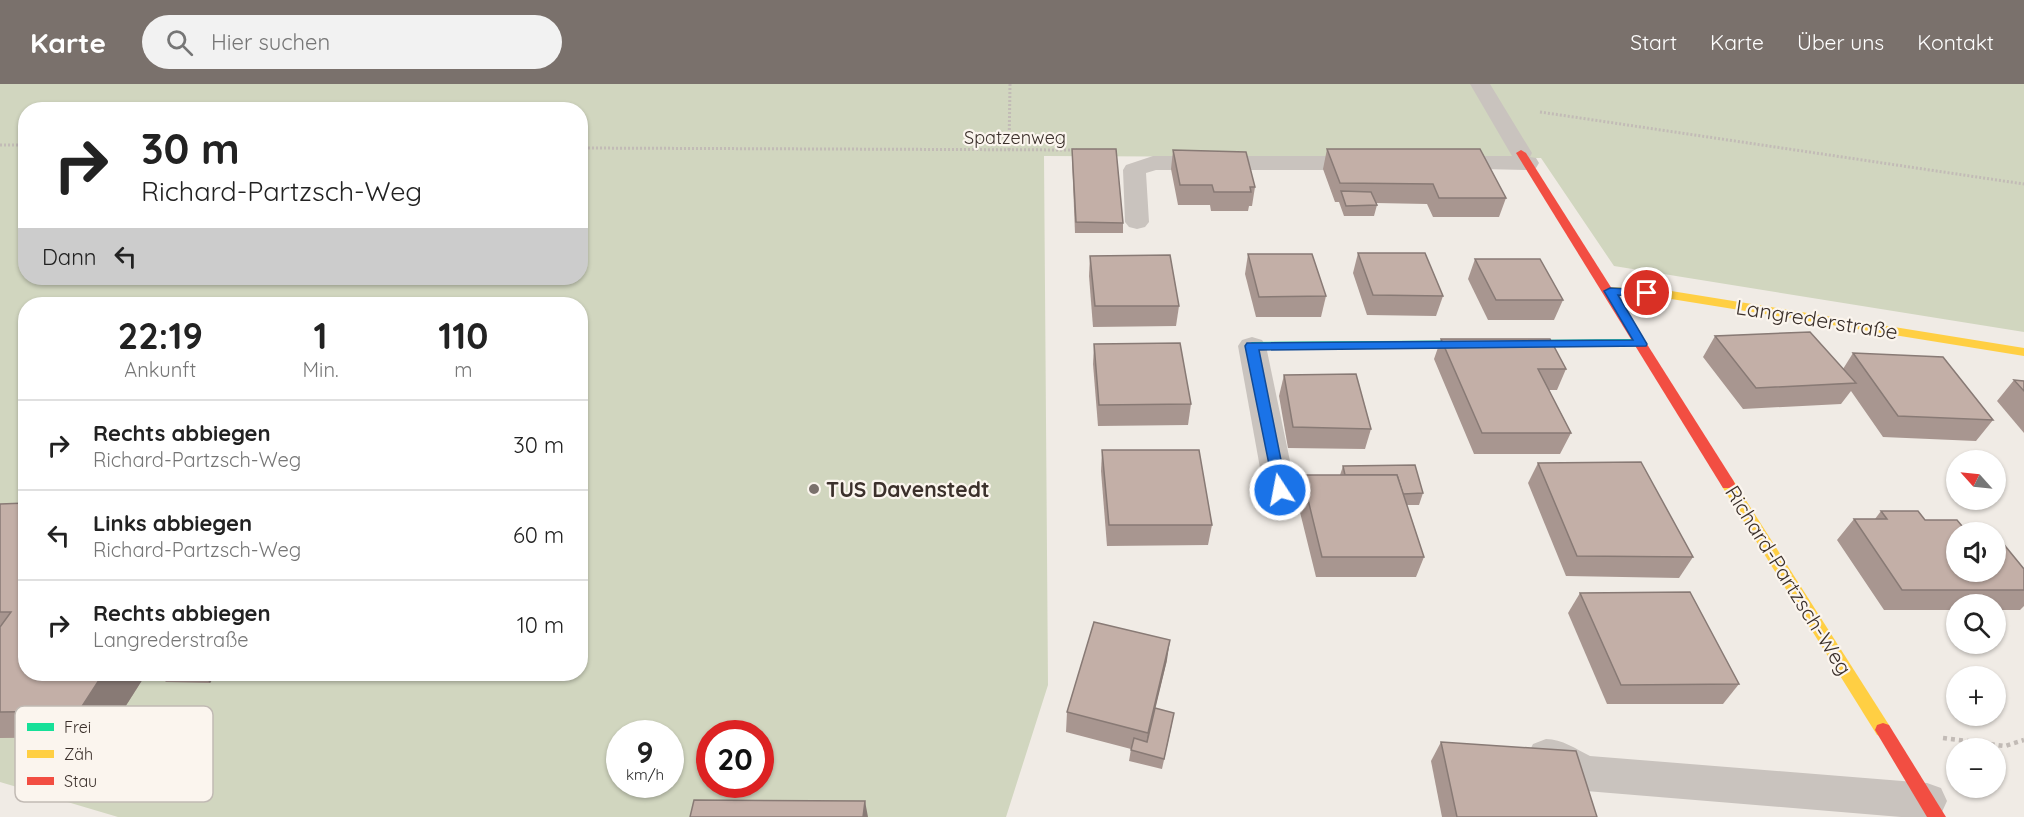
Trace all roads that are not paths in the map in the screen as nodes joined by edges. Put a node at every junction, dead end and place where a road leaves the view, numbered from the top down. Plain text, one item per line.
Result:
1 (1480, 84) edge
2 (1525, 158) junction
3 (1388, 163) edge
4 (1423, 163) edge
5 (1137, 222) dead end
6 (1610, 291) junction
7 (1641, 344) junction
8 (1252, 346) joint
9 (2024, 352) edge
10 (1280, 490) dead end
11 (1527, 768) edge
12 (1932, 809) edge

1 - 2 lane, Richard-Partzsch-Weg
2 - 4 lane
2 - 6 street, Richard-Partzsch-Weg
3 - 5 lane
6 - 7 street, Richard-Partzsch-Weg
6 - 9 street, Langrederstraße
7 - 8 street
7 - 12 street, Richard-Partzsch-Weg
8 - 10 lane
11 - 12 lane

